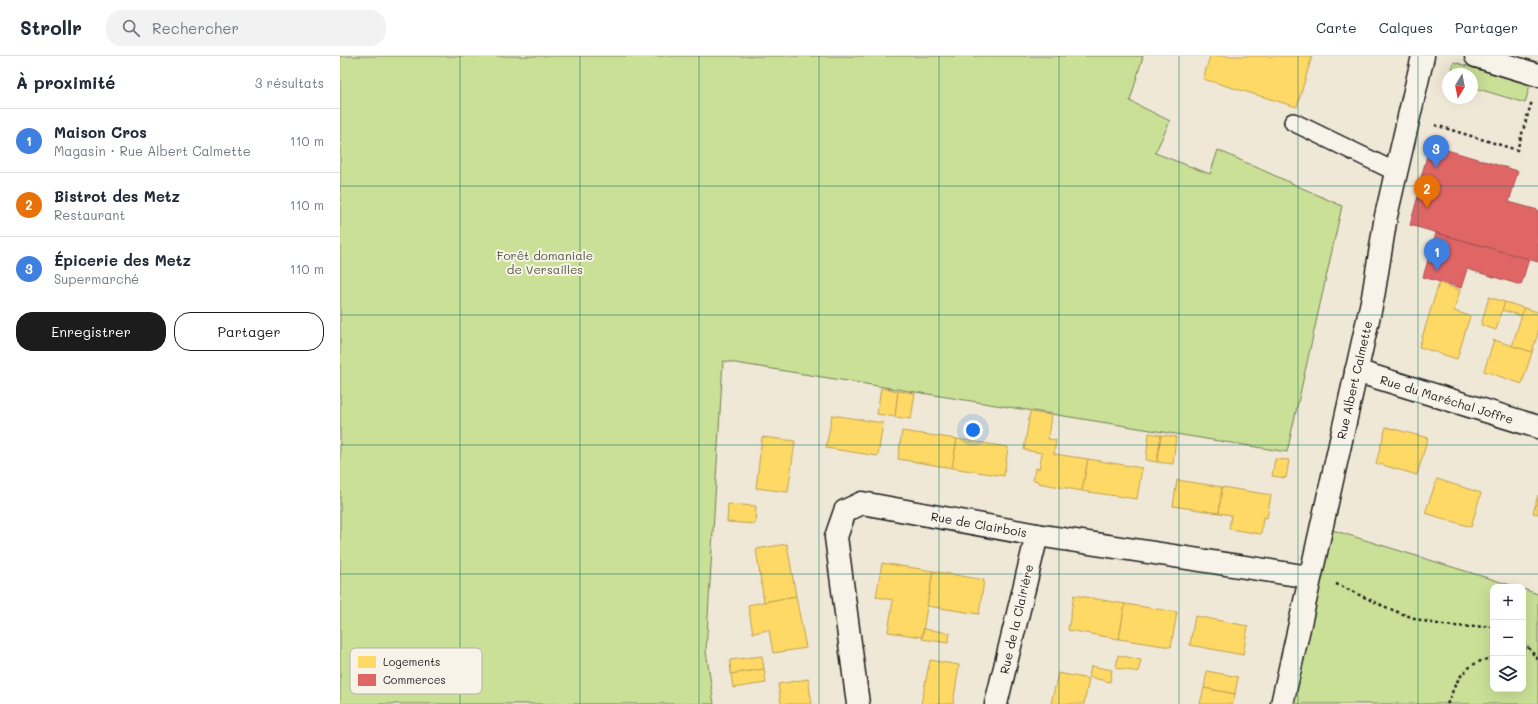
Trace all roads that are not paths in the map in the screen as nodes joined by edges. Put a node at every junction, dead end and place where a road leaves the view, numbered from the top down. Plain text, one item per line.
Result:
1 (1423, 56) edge
2 (1476, 56) edge
3 (1536, 85) edge
4 (1293, 122) dead end
5 (1396, 172) junction
6 (1356, 371) junction
7 (1538, 427) edge
8 (1037, 535) junction
9 (1310, 576) junction
10 (858, 704) edge
11 (996, 704) edge
12 (1282, 704) edge

1 - 5 street, Rue Albert Calmette
2 - 3 street
4 - 5 lane
5 - 6 street, Rue Albert Calmette
6 - 7 street, Rue du Maréchal Joffre
6 - 9 street, Rue Albert Calmette
8 - 9 street, Rue de Clairbois
8 - 10 street, Rue de Clairbois
8 - 11 street, Rue de la Clairière
9 - 12 street, Rue Albert Calmette

